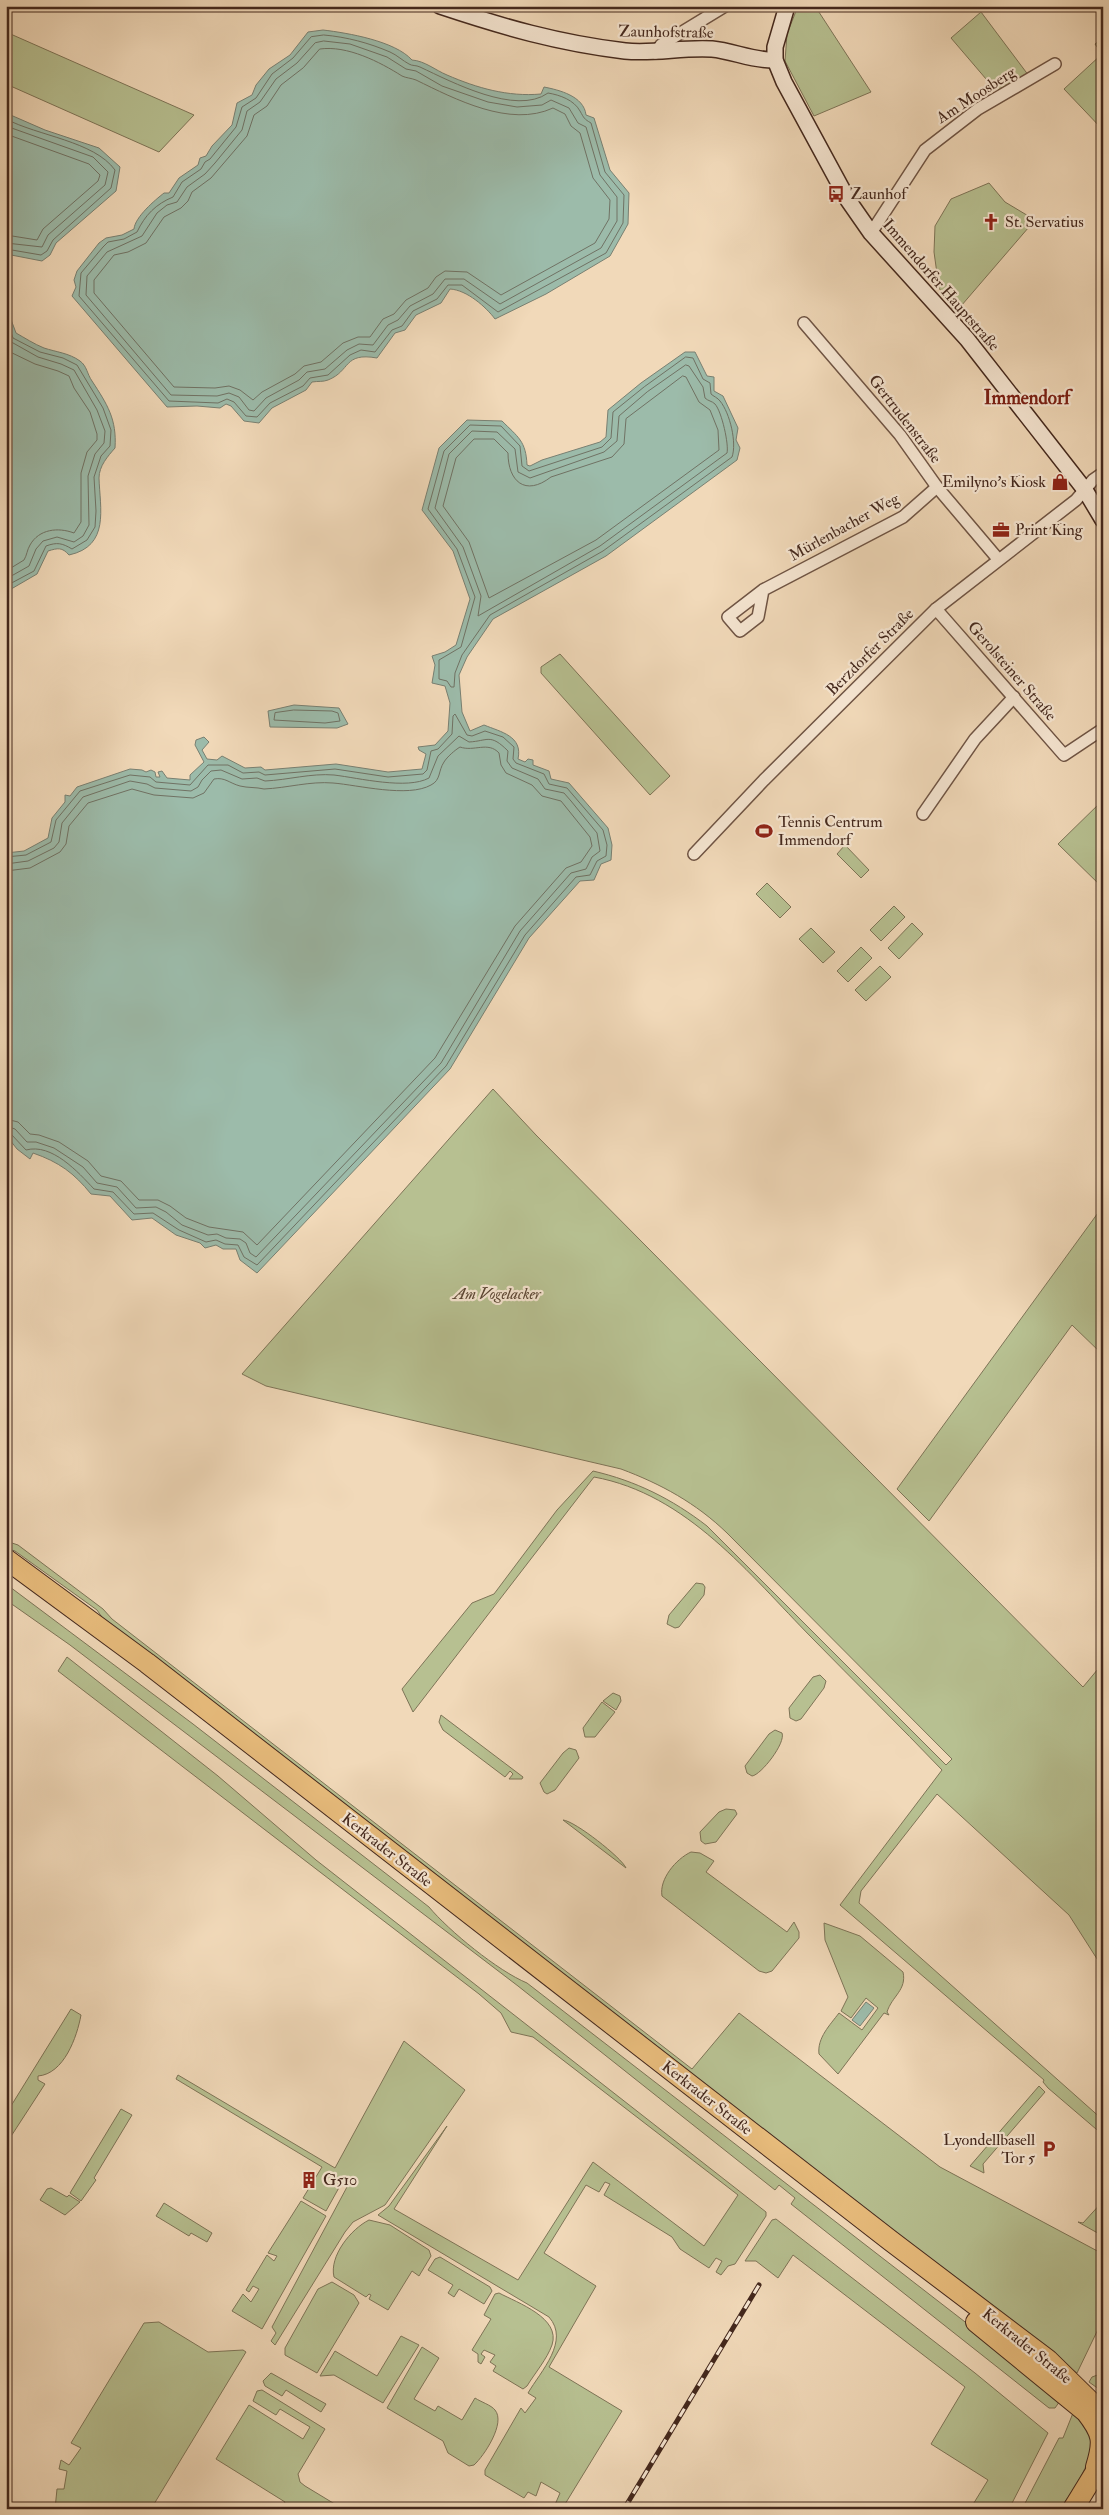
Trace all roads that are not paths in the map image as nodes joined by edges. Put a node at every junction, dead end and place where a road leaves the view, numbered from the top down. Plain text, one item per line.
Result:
1 (440, 6) edge
2 (725, 6) edge
3 (787, 6) edge
4 (656, 52) junction
5 (775, 60) junction
6 (1055, 64) dead end
7 (871, 233) junction
8 (804, 323) dead end
9 (1103, 473) edge
10 (937, 487) junction
11 (1085, 490) junction
12 (1103, 520) edge
13 (998, 559) junction
14 (763, 590) dead end
15 (936, 609) junction
16 (1014, 697) junction
17 (1103, 729) edge
18 (923, 814) dead end
19 (694, 854) dead end
20 (6, 1559) edge
21 (6, 1576) edge
22 (953, 2303) junction
23 (1048, 2360) junction
24 (1103, 2399) edge
25 (1101, 2471) edge
26 (1072, 2509) edge
27 (1078, 2509) edge

1 - 4 street, Zaunhofstraße
2 - 4 street
3 - 5 street
4 - 5 street, Zaunhofstraße
5 - 7 street, Immendorfer Hauptstraße
6 - 7 street, Am Moosberg
7 - 11 street, Immendorfer Hauptstraße
8 - 10 street, Gertrudenstraße
9 - 11 street, Berzdorfer Straße
10 - 13 street, Gertrudenstraße
10 - 14 street, Mürlenbacher Weg
11 - 12 street, Immendorfer Hauptstraße
11 - 13 street, Berzdorfer Straße
13 - 15 street, Berzdorfer Straße
15 - 16 street, Gerolsteiner Straße
15 - 19 street, Berzdorfer Straße
16 - 17 street, Gerolsteiner Straße
16 - 18 street
20 - 23 highway, Kerkrader Straße
21 - 22 highway, Kerkrader Straße
22 - 23 highway, Kerkrader Straße
22 - 25 highway
23 - 24 highway
25 - 26 highway
25 - 27 highway

